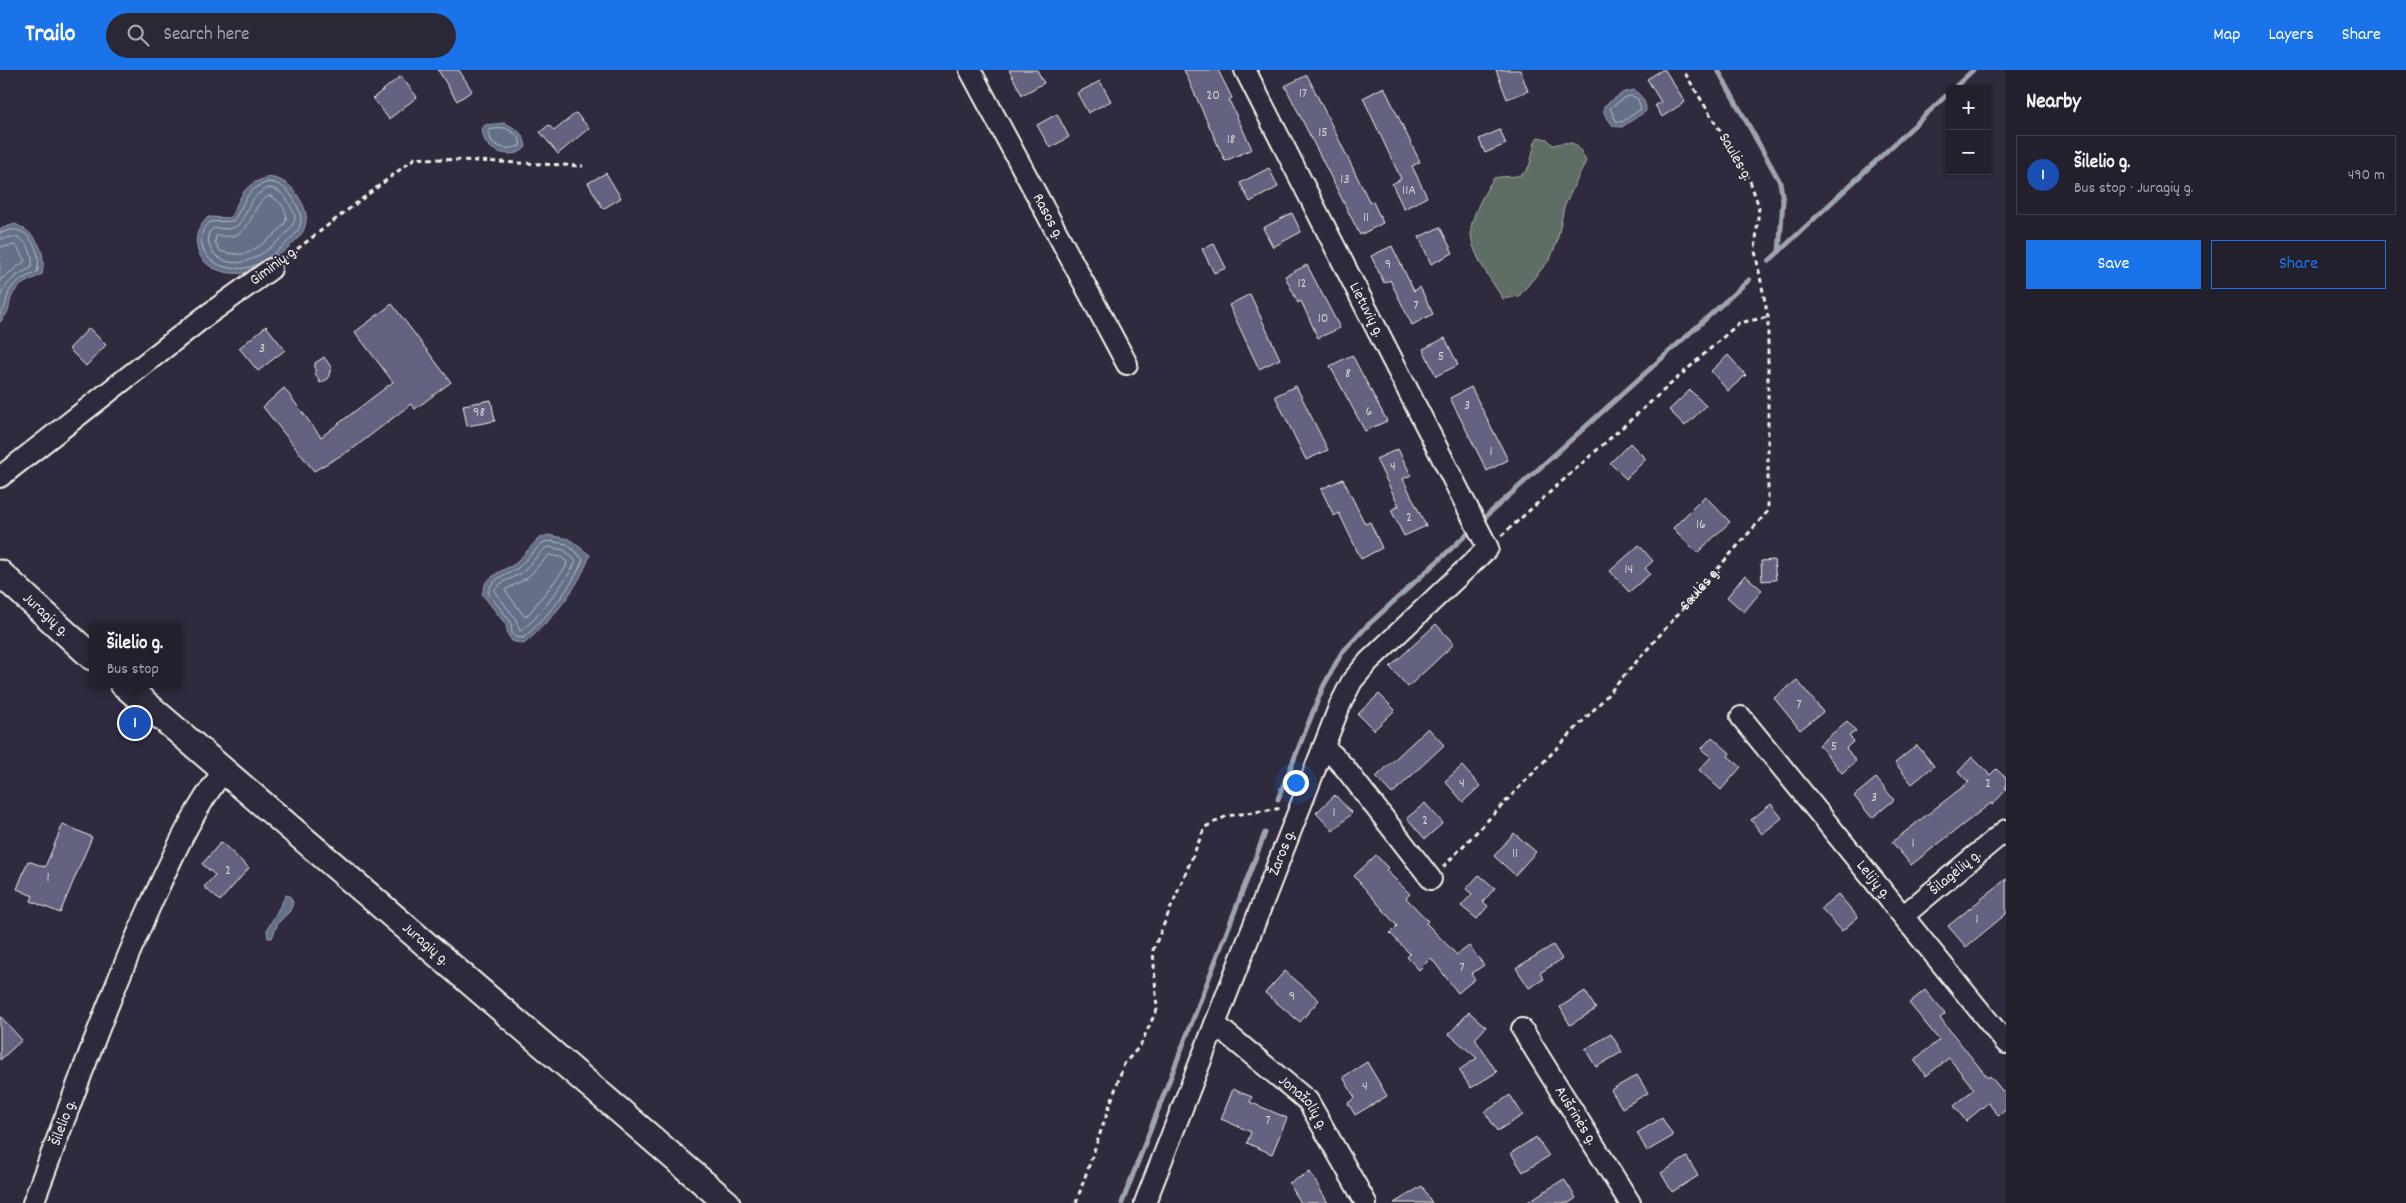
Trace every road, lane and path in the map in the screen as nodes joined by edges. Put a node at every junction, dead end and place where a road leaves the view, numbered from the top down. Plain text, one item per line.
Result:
1 (970, 70) edge
2 (1245, 70) edge
3 (1683, 70) edge
4 (583, 166) dead end
5 (271, 269) joint
6 (1768, 317) junction
7 (1127, 364) dead end
8 (0, 477) edge
9 (1488, 548) junction
10 (0, 573) edge
11 (89, 654) edge
12 (128, 688) edge
13 (1741, 717) dead end
14 (1323, 748) junction
15 (223, 772) junction
16 (1301, 806) junction
17 (2006, 830) edge
18 (1431, 879) joint
19 (1903, 916) junction
20 (1215, 1024) junction
21 (1522, 1029) dead end
22 (2006, 1042) edge
23 (33, 1203) edge
24 (727, 1203) edge
25 (1076, 1203) edge
26 (1145, 1203) edge
27 (1366, 1203) edge
28 (1630, 1203) edge

1 - 7 street, Rasos g.
2 - 9 street, Lietuvių g.
3 - 6 path, Saulės g.
4 - 5 path, Giminių g.
5 - 8 street, Giminių g.
6 - 9 path
6 - 18 path, Saulės g.
9 - 14 street, Žaros g.
10 - 11 main road, Juragių g.
12 - 15 main road, Juragių g.
13 - 19 street, Lelijų g.
14 - 16 street, Žaros g.
14 - 18 street
15 - 23 street, Šilelio g.
15 - 24 main road, Juragių g.
16 - 20 street, Žaros g.
16 - 25 path
17 - 19 street, Šilagėlių g.
19 - 22 street, Lelijų g.
20 - 26 street, Žaros g.
20 - 27 street, Jonažolių g.
21 - 28 street, Aušrinės g.

